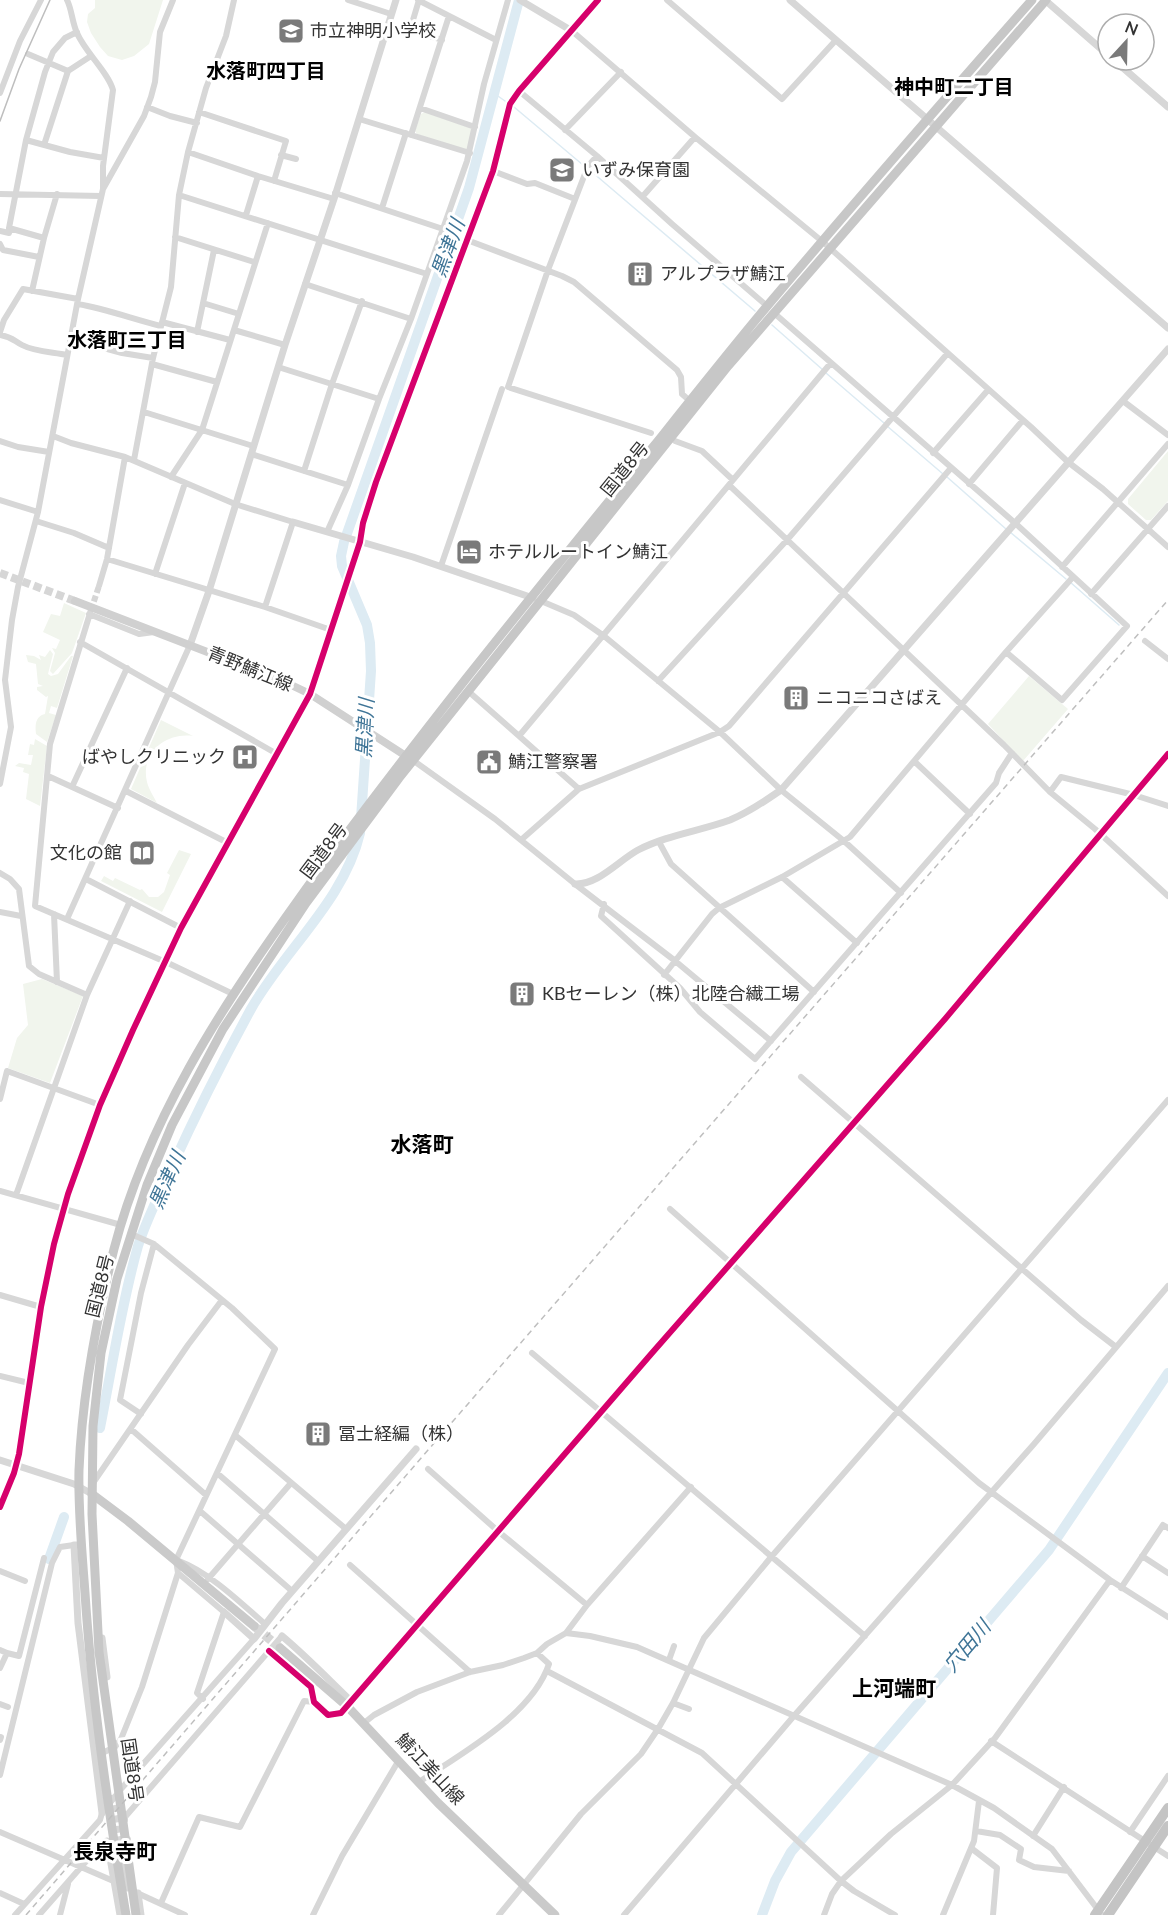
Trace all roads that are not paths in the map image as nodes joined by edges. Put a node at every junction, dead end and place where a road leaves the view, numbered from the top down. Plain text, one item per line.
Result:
1 (41, 0) edge
2 (67, 0) edge
3 (172, 0) edge
4 (234, 0) edge
5 (348, 0) edge
6 (396, 0) edge
7 (418, 0) edge
8 (508, 0) edge
9 (520, 0) edge
10 (598, 0) edge
11 (667, 0) edge
12 (790, 0) edge
13 (1032, 0) edge
14 (1046, 0) edge
15 (530, 4) edge
16 (391, 14) junction
17 (449, 16) junction
18 (572, 31) junction
19 (76, 32) junction
20 (442, 40) junction
21 (496, 40) junction
22 (836, 40) junction
23 (1096, 44) edge
24 (28, 54) dead end
25 (91, 56) junction
26 (48, 62) junction
27 (68, 71) junction
28 (621, 72) junction
29 (1128, 72) edge
30 (519, 91) junction
31 (0, 93) edge
32 (147, 107) junction
33 (1168, 107) edge
34 (420, 108) junction
35 (200, 112) junction
36 (359, 118) junction
37 (928, 118) junction
38 (196, 123) junction
39 (936, 126) junction
40 (475, 127) junction
41 (565, 130) junction
42 (409, 134) junction
43 (695, 137) junction
44 (26, 140) junction
45 (44, 145) junction
46 (188, 152) junction
47 (470, 153) junction
48 (281, 155) junction
49 (597, 156) junction
50 (104, 158) junction
51 (296, 159) dead end
52 (493, 171) junction
53 (258, 176) junction
54 (274, 181) junction
55 (16, 192) junction
56 (102, 193) junction
57 (0, 194) edge
58 (57, 194) junction
59 (179, 195) junction
60 (335, 196) junction
61 (643, 196) junction
62 (575, 199) junction
63 (382, 208) junction
64 (246, 215) junction
65 (268, 223) junction
66 (9, 228) junction
67 (443, 229) junction
68 (0, 231) edge
69 (175, 237) junction
70 (44, 238) junction
71 (320, 239) junction
72 (467, 240) junction
73 (823, 242) junction
74 (0, 244) edge
75 (214, 250) junction
76 (831, 250) junction
77 (39, 257) junction
78 (254, 262) junction
79 (548, 270) junction
80 (427, 274) junction
81 (305, 284) junction
82 (32, 291) junction
83 (362, 301) junction
84 (78, 302) junction
85 (203, 303) junction
86 (771, 310) junction
87 (238, 314) junction
88 (411, 319) junction
89 (161, 324) junction
90 (1168, 328) edge
91 (234, 330) junction
92 (197, 332) junction
93 (0, 334) edge
94 (70, 339) junction
95 (230, 340) junction
96 (285, 345) junction
97 (1168, 349) edge
98 (946, 354) junction
99 (67, 355) junction
100 (153, 361) junction
101 (830, 364) junction
102 (279, 367) junction
103 (217, 382) junction
104 (332, 384) junction
105 (502, 389) dead end
106 (988, 390) junction
107 (379, 399) junction
108 (690, 401) junction
109 (1123, 401) junction
110 (144, 412) junction
111 (892, 417) junction
112 (1023, 420) junction
113 (202, 430) junction
114 (651, 433) dead end
115 (1168, 435) edge
116 (53, 436) junction
117 (0, 441) edge
118 (675, 441) dead end
119 (1168, 444) edge
120 (252, 450) junction
121 (49, 452) junction
122 (933, 453) junction
123 (125, 457) junction
124 (134, 460) junction
125 (1068, 462) junction
126 (951, 468) junction
127 (304, 471) junction
128 (171, 477) junction
129 (185, 483) junction
130 (731, 483) junction
131 (969, 484) junction
132 (348, 485) junction
133 (0, 500) edge
134 (1118, 502) junction
135 (235, 504) junction
136 (1168, 506) edge
137 (38, 512) junction
138 (36, 521) junction
139 (293, 522) junction
140 (1015, 523) junction
141 (1148, 530) junction
142 (327, 532) junction
143 (787, 540) junction
144 (357, 541) junction
145 (1168, 547) edge
146 (109, 548) junction
147 (107, 559) junction
148 (441, 566) junction
149 (1062, 567) junction
150 (155, 574) junction
151 (1073, 577) junction
152 (99, 586) tunnel mouth
153 (209, 591) junction
154 (844, 593) junction
155 (1091, 594) junction
156 (531, 597) junction
157 (75, 601) tunnel mouth
158 (541, 601) junction
159 (265, 607) junction
160 (331, 630) junction
161 (157, 631) junction
162 (604, 636) junction
163 (1145, 641) dead end
164 (80, 642) junction
165 (190, 645) junction
166 (904, 652) junction
167 (1006, 652) junction
168 (1168, 659) edge
169 (127, 668) junction
170 (658, 681) junction
171 (468, 691) junction
172 (170, 692) junction
173 (310, 694) junction
174 (4, 701) edge
175 (962, 705) junction
176 (720, 732) junction
177 (519, 736) junction
178 (1011, 753) junction
179 (277, 754) junction
180 (1168, 754) edge
181 (410, 758) junction
182 (914, 761) junction
183 (48, 776) junction
184 (0, 784) edge
185 (72, 787) junction
186 (579, 789) junction
187 (781, 790) junction
188 (126, 791) junction
189 (1050, 792) junction
190 (1134, 795) junction
191 (1168, 807) edge
192 (118, 808) junction
193 (970, 814) junction
194 (1100, 835) junction
195 (521, 840) junction
196 (844, 841) junction
197 (659, 842) junction
198 (228, 843) junction
199 (0, 873) edge
200 (782, 877) junction
201 (86, 879) junction
202 (575, 884) junction
203 (901, 893) junction
204 (1168, 896) edge
205 (130, 901) junction
206 (604, 904) junction
207 (718, 908) junction
208 (0, 912) edge
209 (54, 914) junction
210 (21, 916) junction
211 (67, 919) junction
212 (181, 928) junction
213 (111, 939) junction
214 (857, 943) junction
215 (674, 960) junction
216 (164, 961) junction
217 (664, 975) junction
218 (57, 982) junction
219 (814, 992) junction
220 (233, 994) junction
221 (87, 995) junction
222 (771, 1041) junction
223 (801, 1077) dead end
224 (54, 1088) junction
225 (0, 1100) edge
226 (1168, 1100) edge
227 (100, 1106) junction
228 (854, 1122) junction
229 (0, 1191) edge
230 (16, 1195) junction
231 (63, 1209) junction
232 (670, 1209) dead end
233 (121, 1226) junction
234 (133, 1236) junction
235 (151, 1243) junction
236 (731, 1263) junction
237 (1022, 1268) junction
238 (1168, 1286) edge
239 (0, 1295) edge
240 (222, 1300) junction
241 (41, 1307) junction
242 (1116, 1347) junction
243 (532, 1353) dead end
244 (0, 1376) edge
245 (30, 1383) junction
246 (898, 1411) junction
247 (141, 1414) junction
248 (602, 1414) junction
249 (132, 1430) junction
250 (235, 1436) junction
251 (416, 1449) dead end
252 (0, 1460) edge
253 (16, 1464) junction
254 (428, 1469) dead end
255 (217, 1473) junction
256 (291, 1483) junction
257 (79, 1486) junction
258 (691, 1487) junction
259 (92, 1489) junction
260 (992, 1492) junction
261 (206, 1495) junction
262 (0, 1507) edge
263 (200, 1511) junction
264 (265, 1514) junction
265 (1168, 1528) edge
266 (346, 1529) junction
267 (498, 1532) junction
268 (93, 1540) junction
269 (78, 1545) junction
270 (238, 1545) junction
271 (772, 1556) junction
272 (1142, 1556) junction
273 (44, 1558) dead end
274 (176, 1560) junction
275 (318, 1561) junction
276 (350, 1565) dead end
277 (0, 1571) edge
278 (178, 1573) junction
279 (1168, 1573) edge
280 (208, 1579) junction
281 (1110, 1580) junction
282 (25, 1581) dead end
283 (1121, 1588) junction
284 (292, 1591) junction
285 (587, 1605) junction
286 (224, 1612) junction
287 (1168, 1617) edge
288 (266, 1623) junction
289 (255, 1626) tunnel mouth
290 (417, 1626) junction
291 (566, 1633) junction
292 (282, 1636) joint
293 (865, 1636) junction
294 (254, 1639) junction
295 (674, 1647) dead end
296 (280, 1648) tunnel mouth
297 (4, 1651) edge
298 (268, 1651) junction
299 (537, 1653) junction
300 (19, 1656) junction
301 (27, 1659) junction
302 (669, 1660) junction
303 (0, 1668) edge
304 (690, 1670) junction
305 (547, 1671) junction
306 (470, 1672) junction
307 (203, 1699) junction
308 (314, 1702) junction
309 (673, 1703) junction
310 (0, 1704) edge
311 (349, 1704) junction
312 (8, 1707) dead end
313 (688, 1709) dead end
314 (794, 1717) junction
315 (364, 1723) junction
316 (658, 1729) junction
317 (992, 1741) junction
318 (115, 1747) junction
319 (105, 1752) junction
320 (94, 1757) junction
321 (399, 1760) junction
322 (0, 1775) edge
323 (1168, 1776) edge
324 (419, 1782) junction
325 (736, 1784) junction
326 (952, 1785) junction
327 (110, 1786) tunnel mouth
328 (1064, 1787) junction
329 (121, 1789) junction
330 (980, 1801) junction
331 (1168, 1808) edge
332 (102, 1813) junction
333 (1168, 1826) edge
334 (976, 1831) junction
335 (0, 1832) edge
336 (1130, 1832) junction
337 (1033, 1836) junction
338 (128, 1839) junction
339 (1153, 1839) junction
340 (107, 1841) junction
341 (971, 1848) junction
342 (121, 1851) tunnel mouth
343 (1168, 1856) edge
344 (62, 1860) junction
345 (81, 1867) junction
346 (1069, 1871) junction
347 (69, 1880) junction
348 (114, 1881) junction
349 (841, 1881) junction
350 (524, 1887) junction
351 (127, 1888) junction
352 (0, 1893) edge
353 (138, 1893) junction
354 (24, 1904) junction
355 (161, 1904) junction
356 (15, 1915) edge
357 (39, 1915) edge
358 (60, 1915) edge
359 (120, 1915) edge
360 (126, 1915) edge
361 (136, 1915) edge
362 (141, 1915) edge
363 (185, 1915) edge
364 (313, 1915) edge
365 (499, 1915) edge
366 (555, 1915) edge
367 (624, 1915) edge
368 (824, 1915) edge
369 (895, 1915) edge
370 (943, 1915) edge
371 (993, 1915) edge
372 (1095, 1915) edge
373 (1102, 1915) edge
374 (1108, 1915) edge

1 - 31 street
2 - 19 street
3 - 32 street
4 - 35 street
5 - 16 street
6 - 16 street
7 - 17 street
7 - 20 street
8 - 21 street
9 - 15 street
10 - 18 street
11 - 22 street
12 - 22 street
13 - 37 highway, 国道8号
14 - 23 street
14 - 39 highway, 国道8号
15 - 18 street
16 - 36 street
17 - 20 street
17 - 21 street
18 - 28 street
18 - 30 street
19 - 25 street
19 - 26 street
20 - 34 street
21 - 40 street
22 - 37 street
24 - 26 street
25 - 27 street
25 - 50 street
26 - 27 street
26 - 44 street
27 - 45 street
28 - 41 street
28 - 43 street
29 - 33 street
30 - 41 street
30 - 52 street
32 - 38 street
32 - 56 street
34 - 40 street
34 - 42 street
35 - 38 street
35 - 48 street
36 - 42 street
36 - 60 street
37 - 39 street
37 - 73 highway, 国道8号
38 - 46 street
39 - 76 highway, 国道8号
39 - 90 street
40 - 47 street
41 - 49 street
42 - 47 street
42 - 63 street
43 - 61 street
43 - 73 street
44 - 45 street
44 - 55 street
45 - 50 street
46 - 53 street
46 - 59 street
47 - 67 street
48 - 51 street
48 - 54 street
49 - 61 street
49 - 62 street
50 - 56 street
52 - 62 street
52 - 72 street
53 - 54 street
53 - 64 street
54 - 60 street
55 - 57 street
55 - 58 street
55 - 66 street
56 - 58 street
56 - 84 street
58 - 70 street
59 - 64 street
59 - 69 street
60 - 63 street
60 - 71 street
61 - 86 street
62 - 79 street
63 - 67 street
64 - 65 street
65 - 71 street
65 - 78 street
66 - 68 street
66 - 70 street
67 - 80 street
69 - 75 street
69 - 89 street
70 - 77 street
71 - 80 street
71 - 81 street
72 - 79 street
72 - 144 street
73 - 76 street
73 - 86 highway, 国道8号
74 - 77 street
75 - 78 street
75 - 85 street
76 - 86 highway, 国道8号
76 - 98 street
77 - 82 street
78 - 87 street
79 - 108 street
79 - 114 street
80 - 88 street
81 - 83 street
81 - 96 street
82 - 84 street
82 - 93 street
83 - 88 street
83 - 104 street
84 - 89 street
84 - 94 street
85 - 87 street
85 - 92 street
86 - 101 street
86 - 108 highway, 国道8号
86 - 158 highway, 国道8号
87 - 91 street
88 - 107 street
89 - 92 street
89 - 100 street
91 - 95 street
91 - 96 street
92 - 95 street
93 - 99 street
94 - 99 street
94 - 100 street
95 - 103 street
96 - 102 street
97 - 109 street
98 - 106 street
98 - 111 street
99 - 116 street
100 - 103 street
100 - 110 street
101 - 111 street
101 - 130 street
102 - 104 street
102 - 120 street
103 - 113 street
104 - 107 street
104 - 127 street
105 - 148 street
106 - 112 street
106 - 122 street
107 - 132 street
108 - 156 highway, 国道8号
109 - 115 street
109 - 125 street
110 - 113 street
110 - 124 street
111 - 122 street
111 - 143 street
112 - 125 street
112 - 131 street
113 - 120 street
113 - 128 street
116 - 121 street
116 - 123 street
117 - 121 street
118 - 130 street
119 - 134 street
120 - 127 street
120 - 135 street
121 - 137 street
122 - 126 street
123 - 124 street
123 - 146 street
124 - 128 street
125 - 134 street
125 - 140 street
126 - 131 street
126 - 154 street
127 - 132 street
128 - 129 street
129 - 135 street
129 - 150 street
130 - 143 street
130 - 162 street
131 - 140 street
132 - 142 street
133 - 137 street
134 - 141 street
134 - 149 street
135 - 139 street
135 - 153 street
136 - 141 street
137 - 138 street
138 - 146 street
138 - 174 street
139 - 142 street
139 - 159 street
140 - 149 street
140 - 166 street
141 - 145 street
141 - 155 street
142 - 144 street
143 - 154 street
143 - 170 street
144 - 148 street
144 - 160 street
146 - 147 street
147 - 150 street
147 - 152 street
148 - 156 street
149 - 151 street
150 - 153 street
151 - 155 street
151 - 167 street
153 - 159 street
153 - 165 street
154 - 166 street
154 - 176 street
155 - 167 street
156 - 158 street
156 - 181 highway, 国道8号
157 - 161 main road, 青野鯖江線
158 - 162 street
158 - 171 highway, 国道8号
159 - 160 street
160 - 173 street
161 - 164 street
161 - 165 main road, 青野鯖江線
162 - 170 street
162 - 177 street
163 - 168 street
164 - 169 street
164 - 183 street
165 - 172 street
165 - 173 main road, 青野鯖江線
166 - 175 street
166 - 187 street
167 - 175 street
169 - 172 street
169 - 185 street
170 - 176 street
171 - 177 street
171 - 181 highway, 国道8号
172 - 179 street
172 - 188 street
173 - 179 street
173 - 181 main road, 青野鯖江線
174 - 184 street
175 - 178 street
175 - 182 street
176 - 186 street
176 - 187 street
177 - 186 street
178 - 189 street
178 - 193 street
179 - 198 street
180 - 190 street
181 - 195 street
181 - 220 highway, 国道8号
181 - 234 highway, 国道8号
182 - 193 street
182 - 196 street
183 - 185 street
183 - 209 street
185 - 192 street
186 - 195 street
187 - 196 street
187 - 197 street
188 - 192 street
188 - 198 street
189 - 190 street
189 - 194 street
190 - 191 street
190 - 194 street
192 - 201 street
193 - 203 street
194 - 204 street
194 - 228 street
195 - 202 street
196 - 200 street
196 - 203 street
197 - 202 street
197 - 207 street
198 - 212 street
199 - 210 street
200 - 207 street
200 - 214 street
201 - 205 street
201 - 211 street
202 - 206 street
203 - 214 street
205 - 212 street
205 - 213 street
206 - 215 street
206 - 217 street
207 - 215 street
207 - 219 street
208 - 210 street
209 - 211 street
209 - 218 street
210 - 218 street
211 - 213 street
212 - 216 street
213 - 216 street
213 - 221 street
214 - 219 street
215 - 217 street
215 - 222 street
216 - 220 street
216 - 227 street
217 - 222 street
218 - 221 street
219 - 222 street
220 - 233 highway, 国道8号
221 - 224 street
223 - 228 street
224 - 225 street
224 - 227 street
224 - 230 street
226 - 237 street
227 - 231 street
228 - 236 street
228 - 237 street
229 - 230 street
230 - 231 street
231 - 233 street
231 - 241 street
232 - 236 street
233 - 257 highway, 国道8号
234 - 235 street
234 - 259 highway, 国道8号
235 - 240 street
235 - 247 street
236 - 246 street
236 - 248 street
237 - 242 street
237 - 246 street
238 - 242 street
239 - 241 street
240 - 247 street
240 - 250 street
241 - 245 street
242 - 260 street
243 - 248 street
244 - 245 street
245 - 253 street
246 - 260 street
246 - 271 street
247 - 249 street
248 - 258 street
248 - 267 street
249 - 259 street
249 - 261 street
250 - 255 street
250 - 256 street
251 - 266 street
252 - 253 street
253 - 257 street
253 - 262 street
254 - 267 street
255 - 261 street
255 - 264 street
256 - 264 street
256 - 266 street
257 - 259 street
257 - 269 highway, 国道8号
258 - 271 street
258 - 285 street
259 - 268 highway, 国道8号
259 - 274 main road
260 - 281 street
260 - 293 street
261 - 263 street
263 - 270 street
263 - 274 street
264 - 270 street
264 - 275 street
265 - 272 street
266 - 275 street
267 - 285 street
267 - 290 street
268 - 318 street
268 - 361 highway, 国道8号
269 - 301 street
269 - 320 street
269 - 360 highway, 国道8号
270 - 280 street
270 - 284 street
271 - 293 street
271 - 304 street
272 - 279 street
272 - 283 street
273 - 300 street
274 - 278 street
274 - 280 street
274 - 289 main road
275 - 284 street
276 - 290 street
277 - 282 street
278 - 286 street
278 - 318 street
280 - 288 street
281 - 283 street
281 - 317 street
283 - 287 street
284 - 288 street
285 - 291 street
286 - 294 street
286 - 307 street
288 - 294 street
290 - 306 street
290 - 311 street
291 - 299 street
291 - 302 street
292 - 298 street
292 - 311 street
293 - 314 street
294 - 307 street
295 - 302 street
296 - 311 main road, 鯖江美山線
297 - 300 street
297 - 303 street
298 - 308 street
298 - 338 street
299 - 305 street
299 - 306 street
300 - 301 street
301 - 322 street
302 - 304 street
304 - 309 street
304 - 314 street
305 - 316 street
305 - 324 street
306 - 315 street
307 - 329 street
308 - 311 street
308 - 355 street
309 - 313 street
309 - 316 street
310 - 312 street
311 - 315 main road, 鯖江美山線
314 - 325 street
314 - 326 street
315 - 321 main road, 鯖江美山線
316 - 325 street
316 - 350 street
317 - 326 street
317 - 328 street
318 - 319 street
318 - 329 street
319 - 320 street
319 - 327 street
320 - 332 street
321 - 324 main road, 鯖江美山線
321 - 364 street
323 - 336 street
324 - 350 main road, 鯖江美山線
325 - 349 street
325 - 367 street
326 - 330 street
326 - 349 street
328 - 336 street
328 - 337 street
329 - 332 street
330 - 334 street
330 - 337 street
331 - 339 highway
332 - 344 street
333 - 339 highway
334 - 341 street
334 - 346 street
335 - 344 street
336 - 343 street
337 - 346 street
338 - 340 street
338 - 353 street
339 - 372 highway
339 - 374 highway
340 - 345 street
340 - 348 street
341 - 370 street
341 - 371 street
342 - 351 street
344 - 345 street
344 - 354 street
345 - 347 street
345 - 348 street
346 - 373 street
347 - 357 street
347 - 358 street
348 - 351 street
348 - 359 street
349 - 368 street
349 - 369 street
350 - 365 street
350 - 366 main road, 鯖江美山線
351 - 353 street
352 - 354 street
353 - 355 street
353 - 362 street
354 - 356 street
355 - 363 street

